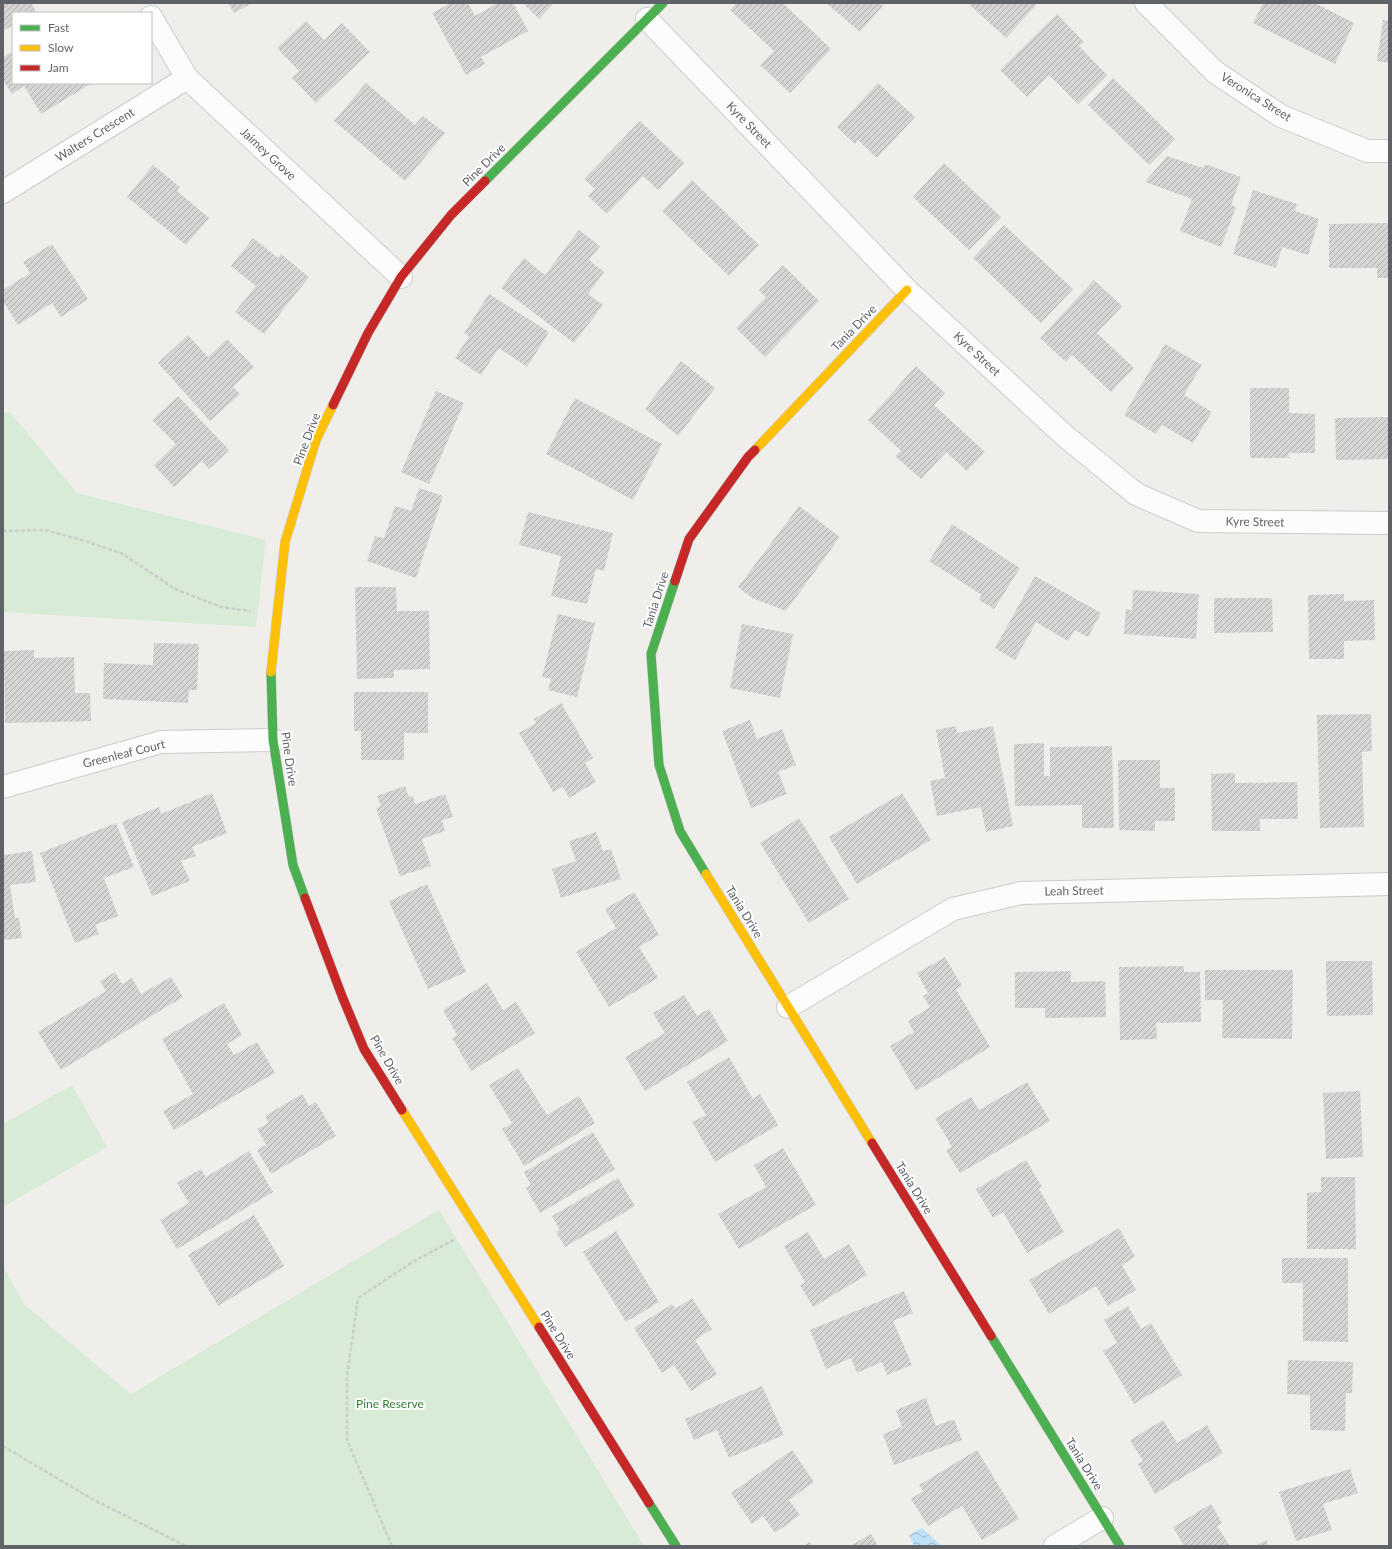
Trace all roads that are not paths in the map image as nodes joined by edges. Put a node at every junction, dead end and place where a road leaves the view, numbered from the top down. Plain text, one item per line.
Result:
1 (142, 3) edge
2 (663, 3) edge
3 (1146, 3) edge
4 (147, 12) edge
5 (647, 19) junction
6 (152, 20) edge
7 (187, 78) junction
8 (1389, 151) edge
9 (3, 192) edge
10 (401, 277) junction
11 (907, 290) junction
12 (1389, 523) edge
13 (273, 740) junction
14 (3, 787) edge
15 (1389, 884) edge
16 (788, 1007) junction
17 (1102, 1518) junction
18 (676, 1546) edge
19 (1054, 1546) edge
20 (1120, 1546) edge

1 - 4 street
2 - 5 street, Pine Drive
3 - 8 street, Veronica Street
5 - 10 street, Pine Drive
5 - 11 street, Kyre Street
6 - 7 street, Jaimey Grove
7 - 9 street, Walters Crescent
7 - 10 street, Jaimey Grove
10 - 13 street, Pine Drive
11 - 12 street, Kyre Street
11 - 16 street, Tania Drive
13 - 14 street, Greenleaf Court
13 - 18 street, Pine Drive
15 - 16 street, Leah Street
16 - 17 street, Tania Drive
17 - 19 street
17 - 20 street, Tania Drive

